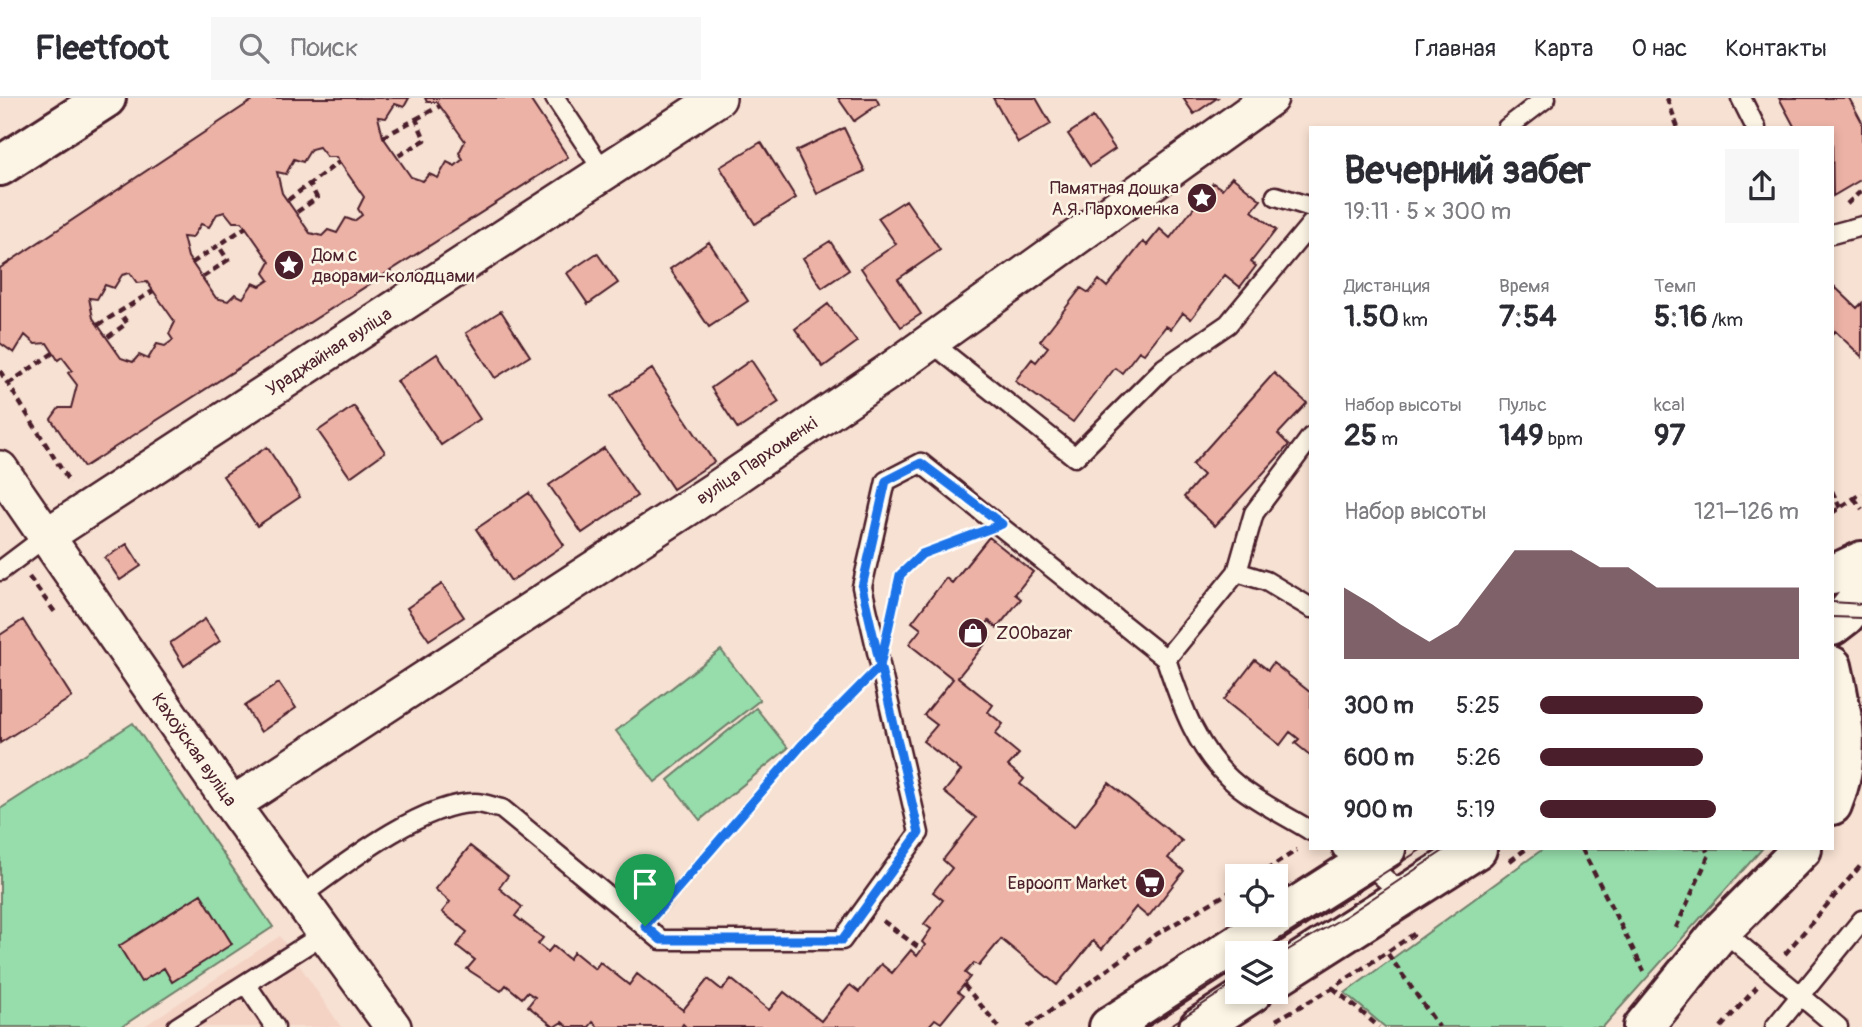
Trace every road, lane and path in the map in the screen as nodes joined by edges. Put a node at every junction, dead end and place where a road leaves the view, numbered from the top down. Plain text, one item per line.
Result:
1 (106, 98) edge
2 (555, 98) edge
3 (718, 98) edge
4 (1270, 98) edge
5 (1546, 98) edge
6 (1667, 98) edge
7 (1741, 98) edge
8 (440, 106) dead end
9 (416, 119) junction
10 (1510, 126) edge
11 (1677, 126) edge
12 (1755, 126) edge
13 (383, 137) dead end
14 (398, 156) dead end
15 (339, 162) dead end
16 (0, 166) edge
17 (604, 172) junction
18 (310, 184) junction
19 (1276, 196) dead end
20 (288, 200) dead end
21 (1309, 206) edge
22 (297, 212) dead end
23 (1309, 226) edge
24 (1862, 226) edge
25 (246, 227) dead end
26 (1834, 233) edge
27 (218, 245) junction
28 (192, 263) dead end
29 (203, 276) dead end
30 (153, 290) dead end
31 (119, 311) junction
32 (98, 325) dead end
33 (108, 337) dead end
34 (932, 342) junction
35 (53, 353) dead end
36 (8, 384) dead end
37 (1309, 440) edge
38 (1, 472) edge
39 (1862, 493) edge
40 (1834, 495) edge
41 (1854, 498) junction
42 (1840, 508) junction
43 (1862, 509) edge
44 (1834, 512) edge
45 (1002, 524) junction
46 (45, 537) junction
47 (1862, 561) edge
48 (0, 571) edge
49 (1237, 572) junction
50 (1834, 574) edge
51 (1862, 594) edge
52 (1309, 607) edge
53 (891, 614) dead end
54 (1834, 624) edge
55 (1166, 659) junction
56 (880, 666) junction
57 (1834, 676) edge
58 (1854, 761) edge
59 (1834, 801) edge
60 (232, 805) junction
61 (1307, 839) edge
62 (1475, 850) edge
63 (1583, 850) edge
64 (1712, 850) edge
65 (1801, 850) edge
66 (1364, 853) edge
67 (1709, 855) dead end
68 (1273, 864) edge
69 (1861, 864) edge
70 (1225, 895) edge
71 (1403, 895) junction
72 (300, 896) junction
73 (866, 907) junction
74 (1862, 920) edge
75 (645, 926) junction
76 (1722, 930) junction
77 (327, 932) junction
78 (922, 950) dead end
79 (1388, 954) dead end
80 (1288, 969) edge
81 (1771, 970) junction
82 (1645, 973) dead end
83 (246, 984) junction
84 (964, 985) dead end
85 (1334, 988) dead end
86 (1801, 995) junction
87 (1234, 1004) edge
88 (177, 1027) edge
89 (275, 1027) edge
90 (393, 1027) edge
91 (999, 1027) edge
92 (1028, 1027) edge
93 (1109, 1027) edge
94 (1199, 1027) edge
95 (1379, 1027) edge
96 (1439, 1027) edge
97 (1643, 1027) edge
98 (1721, 1027) edge
99 (1775, 1027) edge
100 (1839, 1027) edge

1 - 16 street
2 - 17 lane
3 - 17 street, Ураджайная вуліца
4 - 34 street, вуліца Пархоменкі
5 - 10 lane
6 - 11 path
7 - 12 lane
8 - 9 path
9 - 13 path
9 - 14 path
15 - 18 path
17 - 46 street, Ураджайная вуліца
18 - 20 path
18 - 22 path
19 - 21 lane
23 - 34 lane
24 - 26 lane
25 - 27 path
27 - 28 path
27 - 29 path
30 - 31 path
31 - 32 path
31 - 33 path
34 - 60 street, вуліца Пархоменкі
35 - 36 path
37 - 49 lane
38 - 46 street, Кахоўская вуліца
39 - 41 path
40 - 42 path
41 - 42 path
41 - 43 path
42 - 44 path
45 - 53 path
45 - 55 lane
45 - 56 lane
46 - 48 lane
46 - 60 street, Кахоўская вуліца
47 - 50 street
49 - 52 lane
49 - 55 lane
51 - 54 street
55 - 61 lane
56 - 73 lane
56 - 75 path
57 - 58 street
58 - 59 street
60 - 72 street, Кахоўская вуліца
61 - 68 path
62 - 71 street
63 - 82 path
64 - 67 path
65 - 76 street
66 - 71 lane
66 - 93 street
69 - 81 path
70 - 92 path
71 - 80 street
72 - 75 lane
72 - 77 street, Кахоўская вуліца
73 - 75 lane
73 - 78 path
74 - 86 lane
76 - 81 lane
76 - 97 street
77 - 83 lane
77 - 90 street, Кахоўская вуліца
79 - 96 path
81 - 86 lane
81 - 98 path
83 - 88 lane
83 - 89 lane
84 - 91 path
85 - 95 path
86 - 99 lane
86 - 100 lane
87 - 94 street

